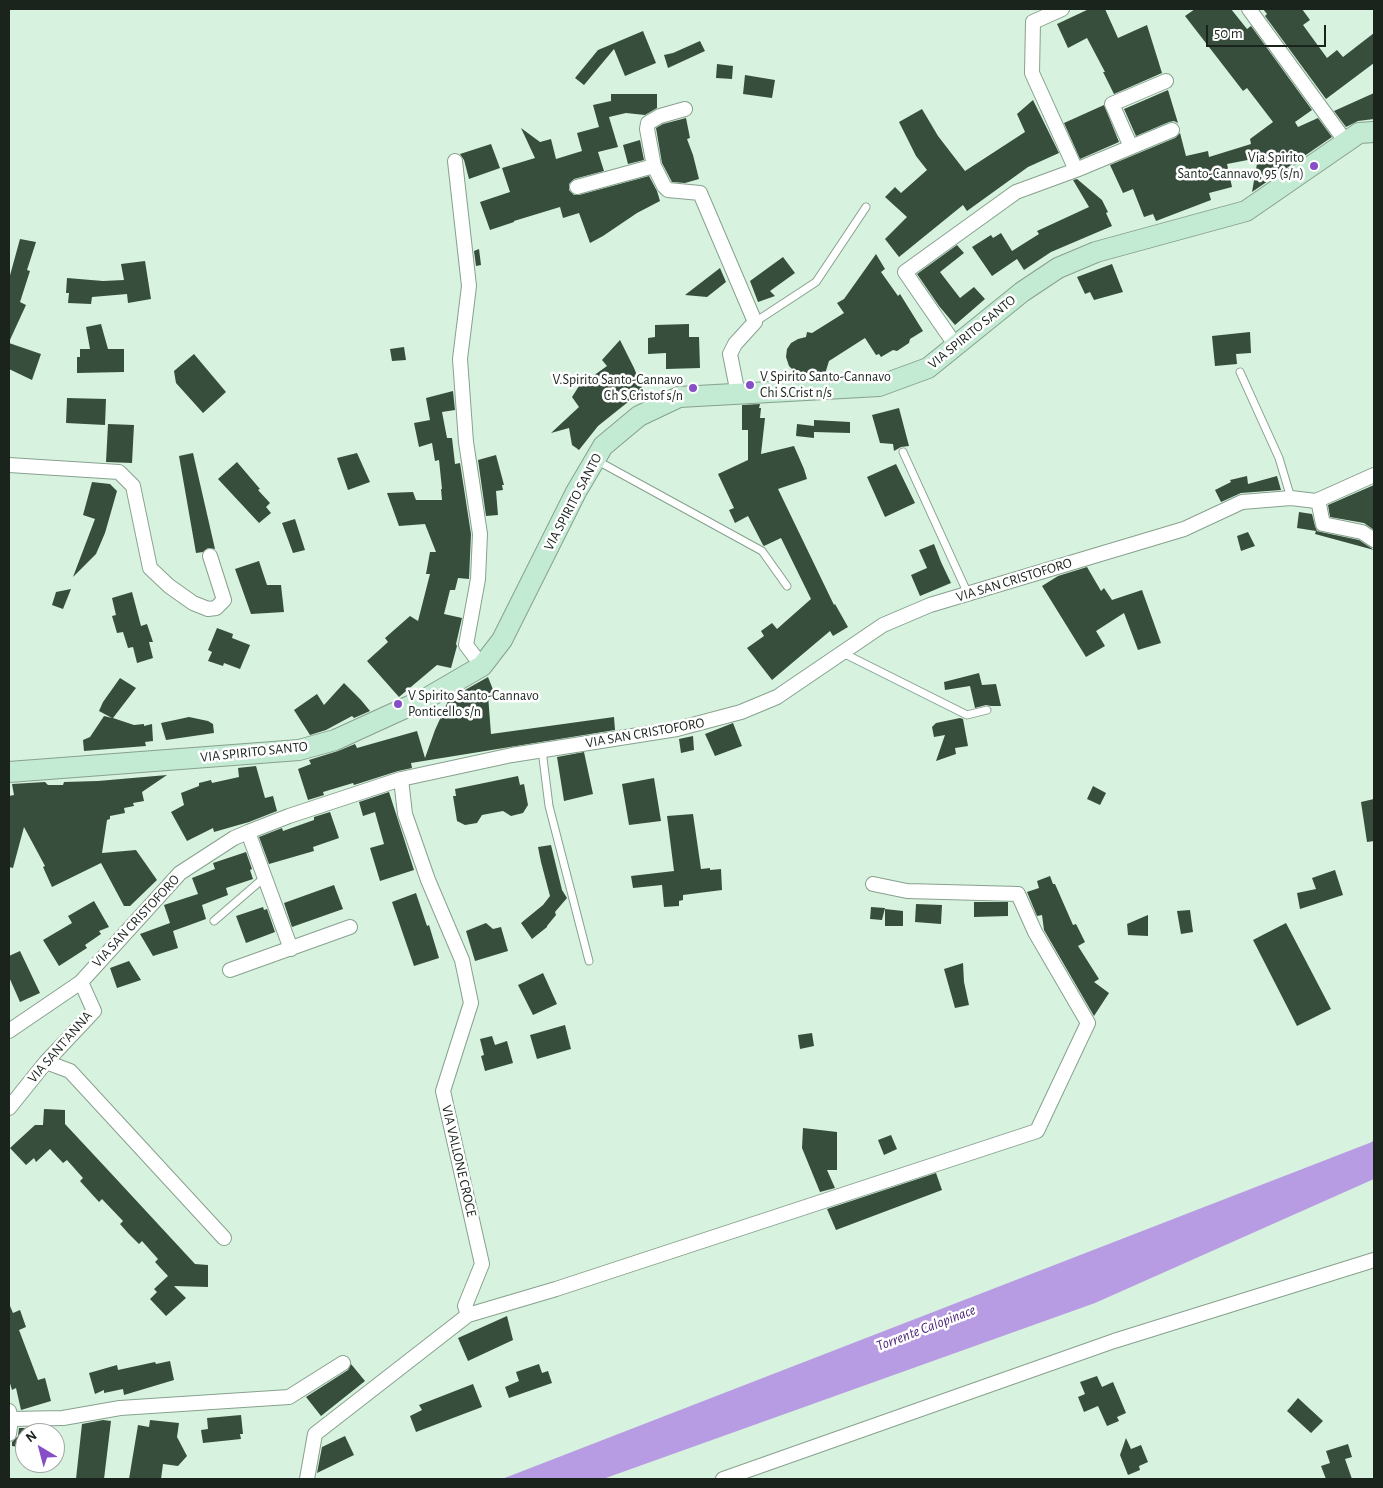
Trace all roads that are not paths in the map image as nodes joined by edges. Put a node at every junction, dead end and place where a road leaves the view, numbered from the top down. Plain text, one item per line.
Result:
1 (1062, 9) edge
2 (1249, 9) edge
3 (1166, 81) dead end
4 (686, 109) dead end
5 (1172, 130) dead end
6 (1374, 132) edge
7 (1346, 142) junction
8 (1131, 147) junction
9 (455, 161) dead end
10 (654, 166) junction
11 (1076, 170) junction
12 (577, 188) dead end
13 (866, 207) dead end
14 (755, 322) junction
15 (956, 346) junction
16 (1240, 372) dead end
17 (738, 394) junction
18 (903, 452) dead end
19 (595, 460) junction
20 (9, 465) edge
21 (1374, 475) edge
22 (1290, 498) junction
23 (1318, 500) junction
24 (1374, 540) edge
25 (210, 556) dead end
26 (787, 586) dead end
27 (968, 594) junction
28 (843, 652) junction
29 (482, 666) junction
30 (987, 710) dead end
31 (542, 750) junction
32 (9, 772) edge
33 (401, 779) junction
34 (248, 832) junction
35 (265, 877) junction
36 (872, 884) dead end
37 (214, 921) dead end
38 (350, 927) dead end
39 (291, 949) junction
40 (589, 961) dead end
41 (230, 970) dead end
42 (80, 982) junction
43 (9, 1031) edge
44 (46, 1062) junction
45 (9, 1108) edge
46 (224, 1238) dead end
47 (1374, 1260) edge
48 (468, 1315) junction
49 (342, 1363) dead end
50 (10, 1415) edge
51 (9, 1434) edge
52 (307, 1479) edge
53 (723, 1479) edge

1 - 11 street
2 - 7 street
3 - 8 street
4 - 10 street
5 - 8 street
6 - 7 street, VIA SPIRITO SANTO
7 - 15 street, VIA SPIRITO SANTO
8 - 11 street
9 - 29 street
10 - 12 street
10 - 14 street
11 - 15 street
13 - 14 lane
14 - 17 street
15 - 17 street, VIA SPIRITO SANTO
16 - 22 lane
17 - 19 street, VIA SPIRITO SANTO
18 - 27 lane
19 - 26 lane
19 - 29 street, VIA SPIRITO SANTO
20 - 25 street
21 - 23 street, VIA SAN CRISTOFORO
22 - 23 street, VIA SAN CRISTOFORO
22 - 27 street, VIA SAN CRISTOFORO
23 - 24 street
27 - 28 street, VIA SAN CRISTOFORO
28 - 30 lane
28 - 31 street, VIA SAN CRISTOFORO
29 - 32 street, VIA SPIRITO SANTO
31 - 33 street, VIA SAN CRISTOFORO
31 - 40 lane
33 - 34 street, VIA SAN CRISTOFORO
33 - 48 street, VIA VALLONE CROCE
34 - 35 street
34 - 42 street, VIA SAN CRISTOFORO
35 - 37 lane
35 - 39 street
36 - 48 street
38 - 39 street
39 - 41 street
42 - 43 street, VIA SAN CRISTOFORO
42 - 44 street, VIA SANT'ANNA
44 - 45 street, VIA SANT'ANNA
44 - 46 street
47 - 53 street
48 - 52 street
49 - 50 street
50 - 51 street

